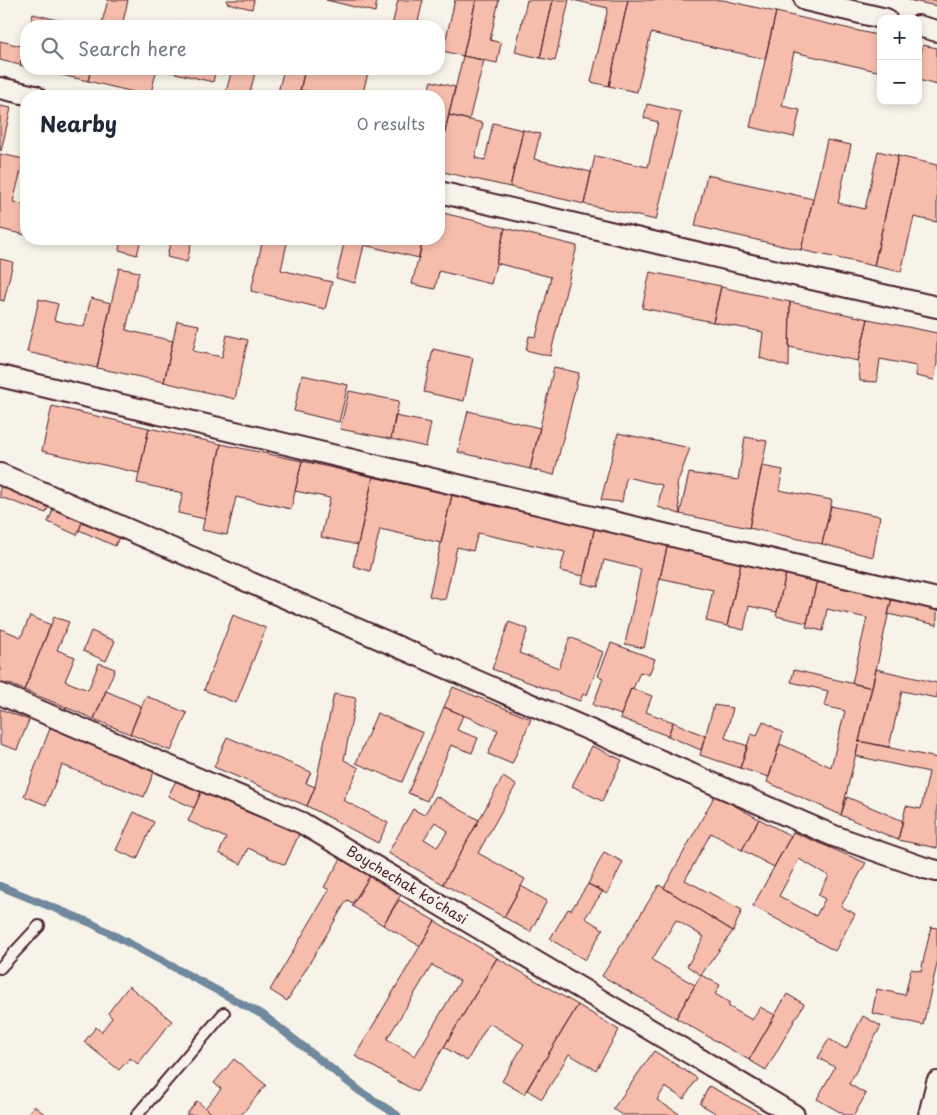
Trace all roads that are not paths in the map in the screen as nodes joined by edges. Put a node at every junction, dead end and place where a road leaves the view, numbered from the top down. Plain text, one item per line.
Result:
1 (805, 0) edge
2 (877, 17) edge
3 (922, 27) edge
4 (937, 30) edge
5 (0, 88) edge
6 (20, 93) edge
7 (445, 193) edge
8 (937, 307) edge
9 (0, 376) edge
10 (0, 474) edge
11 (937, 599) edge
12 (0, 694) edge
13 (937, 871) edge
14 (39, 926) dead end
15 (0, 968) edge
16 (224, 1013) dead end
17 (937, 1082) edge
18 (137, 1115) edge
19 (794, 1115) edge
20 (929, 1115) edge

1 - 2 street
3 - 4 street
5 - 6 street
7 - 8 street
9 - 11 street
10 - 13 street
12 - 19 street, Boychechak koʻchasi
14 - 15 lane
16 - 18 lane
17 - 20 street

